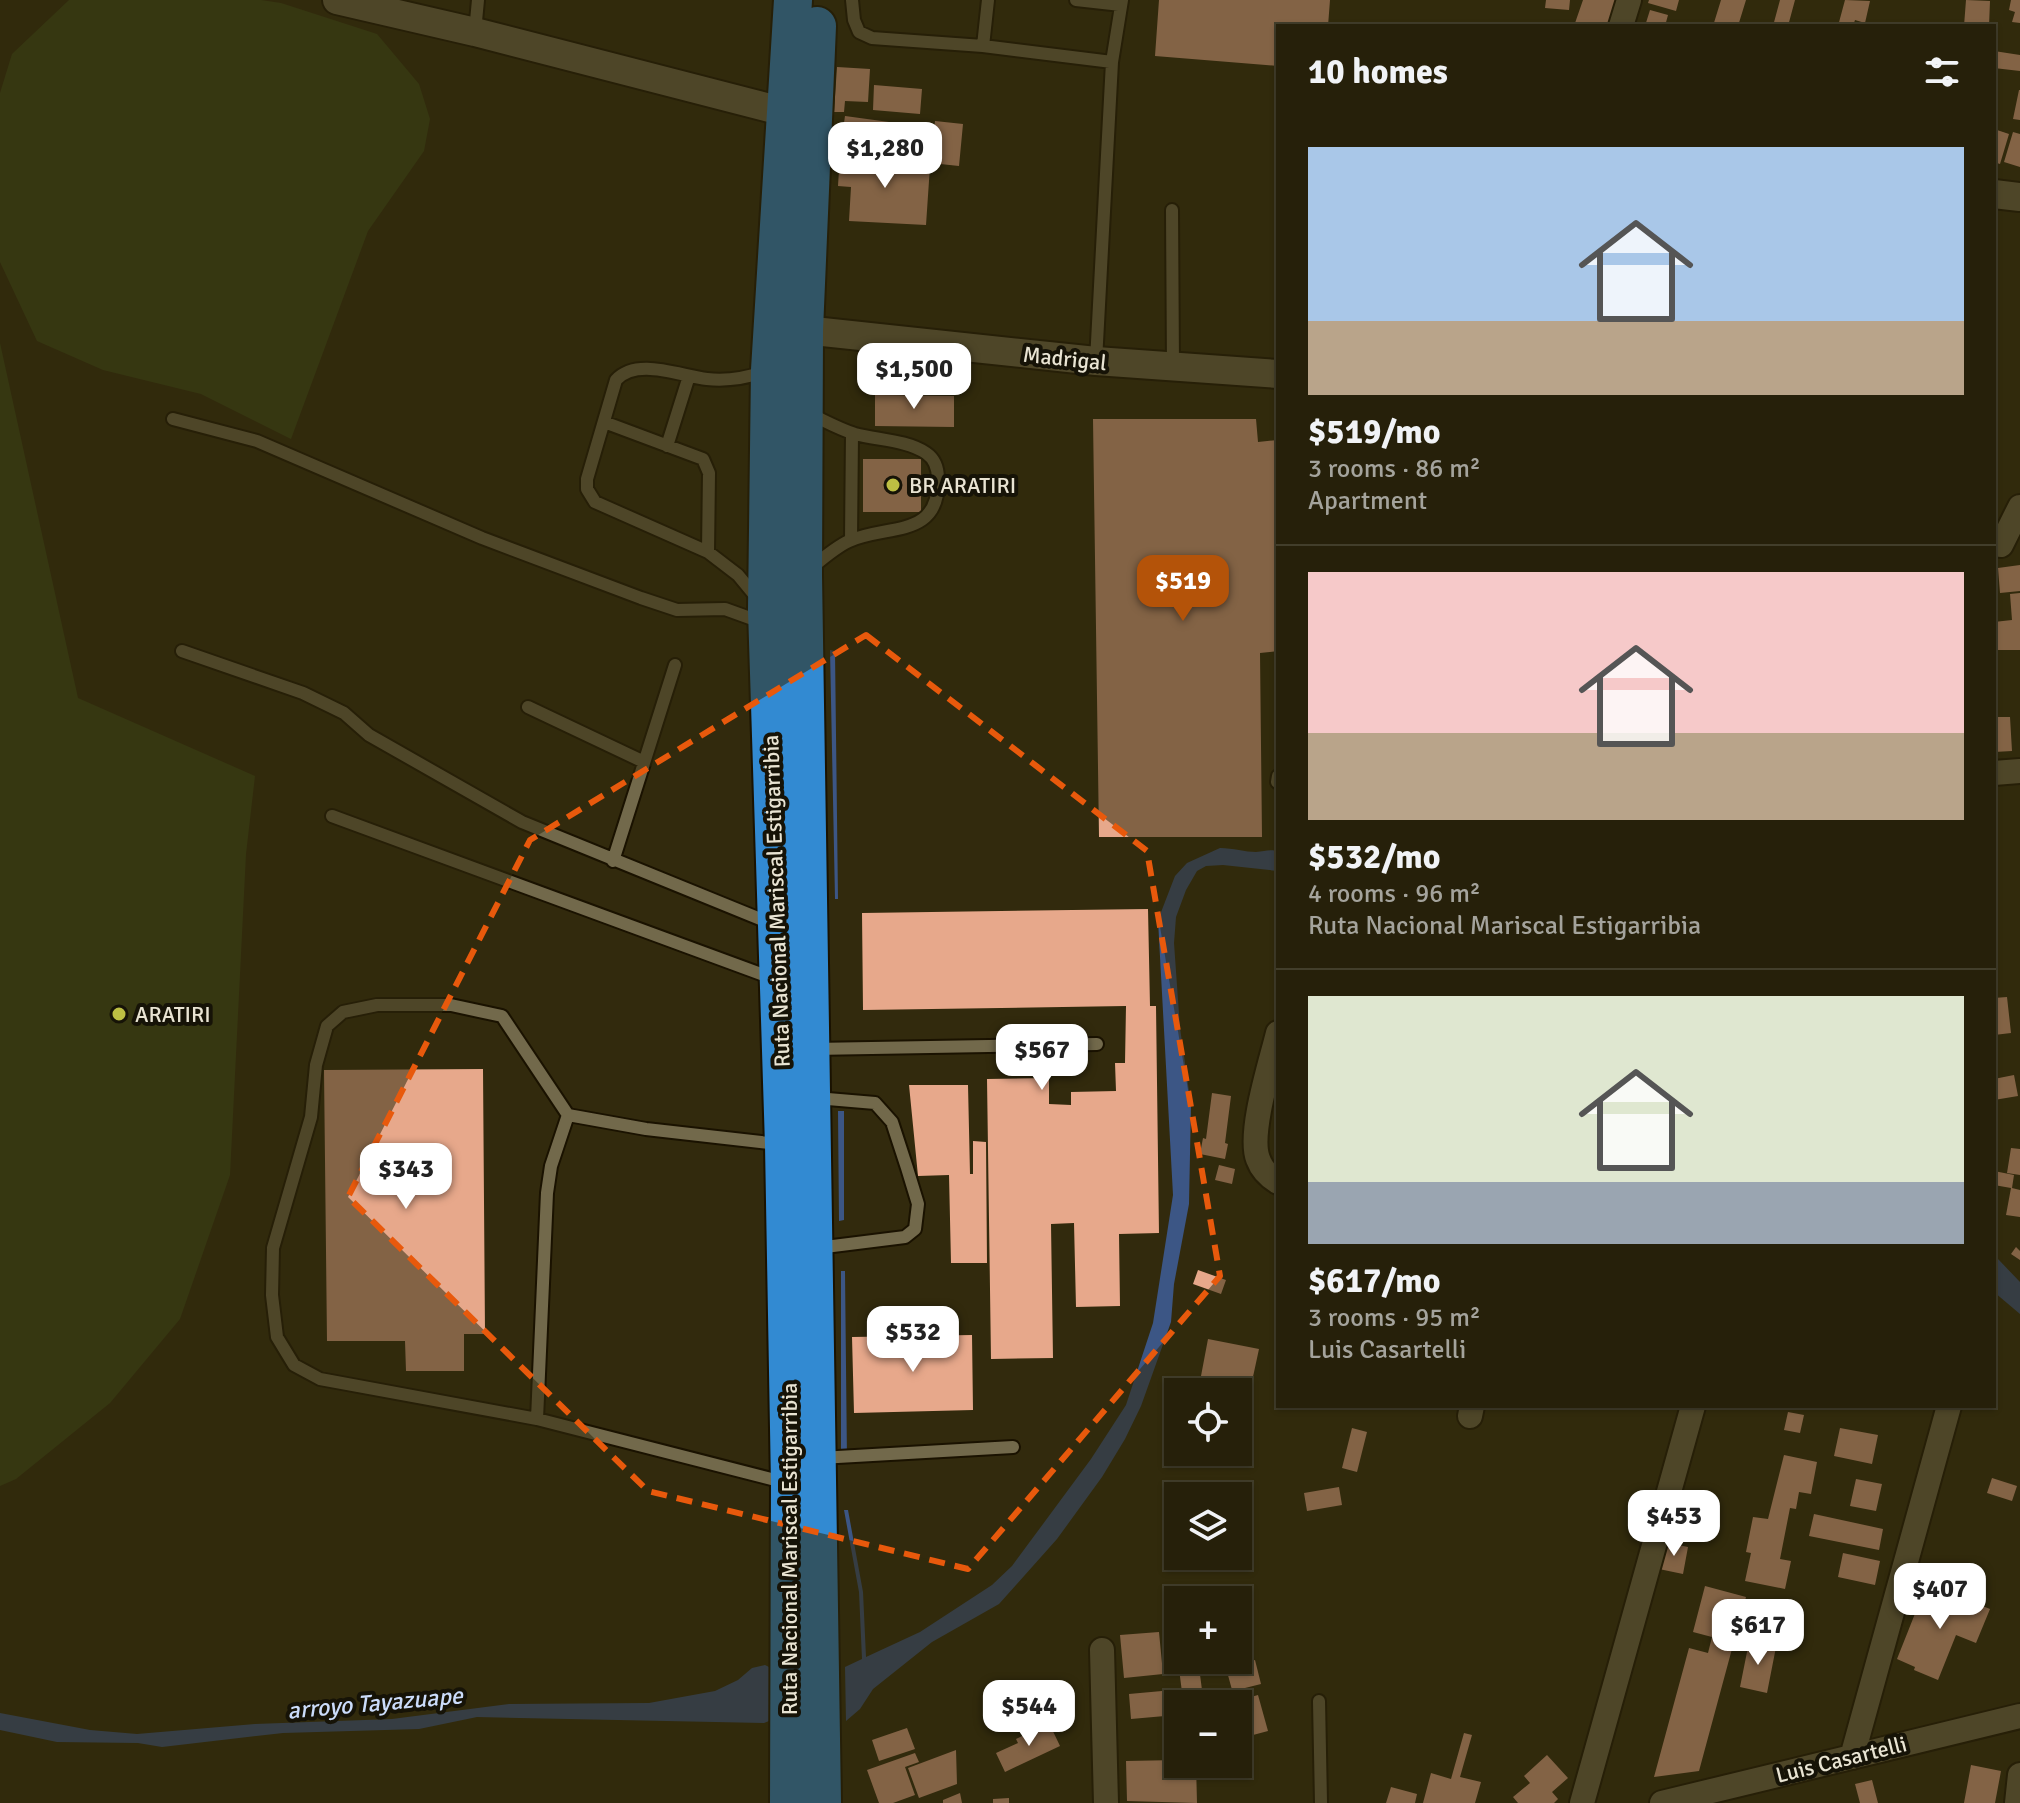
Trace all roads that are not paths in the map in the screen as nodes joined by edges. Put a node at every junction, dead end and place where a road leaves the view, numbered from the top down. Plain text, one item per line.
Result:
1 (337, 0) edge
2 (478, 0) edge
3 (793, 0) edge
4 (818, 0) edge
5 (852, 0) edge
6 (988, 0) edge
7 (1076, 0) edge
8 (1629, 0) edge
9 (1121, 3) edge
10 (1622, 24) edge
11 (475, 32) junction
12 (983, 46) junction
13 (1112, 62) junction
14 (800, 116) junction
15 (1996, 194) edge
16 (2020, 197) edge
17 (1172, 210) dead end
18 (804, 330) junction
19 (1096, 361) junction
20 (1173, 367) junction
21 (770, 370) junction
22 (1276, 374) edge
23 (689, 376) junction
24 (804, 411) junction
25 (173, 419) dead end
26 (604, 422) junction
27 (852, 433) junction
28 (667, 446) junction
29 (2020, 507) edge
30 (851, 540) junction
31 (2005, 549) edge
32 (708, 552) junction
33 (803, 575) junction
34 (767, 617) junction
35 (182, 651) dead end
36 (675, 665) dead end
37 (528, 707) dead end
38 (644, 762) junction
39 (2020, 771) edge
40 (1996, 773) edge
41 (332, 816) dead end
42 (613, 861) junction
43 (777, 925) junction
44 (779, 980) junction
45 (1276, 1042) edge
46 (1097, 1044) dead end
47 (810, 1049) junction
48 (811, 1098) junction
49 (568, 1115) junction
50 (784, 1145) junction
51 (1276, 1181) edge
52 (813, 1248) junction
53 (1692, 1408) edge
54 (1948, 1408) edge
55 (537, 1419) junction
56 (1013, 1447) dead end
57 (803, 1471) junction
58 (1102, 1650) dead end
59 (1319, 1701) dead end
60 (2020, 1716) edge
61 (1852, 1757) junction
62 (2020, 1775) edge
63 (1732, 1795) edge
64 (789, 1803) edge
65 (822, 1803) edge
66 (1106, 1803) edge
67 (1321, 1803) edge
68 (1582, 1803) edge
69 (1662, 1803) edge
70 (2017, 1803) edge

1 - 11 street
2 - 11 lane
3 - 14 highway, Ruta Nacional Mariscal Estigarribia
4 - 14 highway, Ruta Nacional Mariscal Estigarribia
5 - 12 lane
6 - 12 lane
7 - 9 lane
8 - 10 street
9 - 13 lane
11 - 14 street
12 - 13 lane
13 - 19 lane
14 - 18 highway, Ruta Nacional Mariscal Estigarribia
14 - 21 highway, Ruta Nacional Mariscal Estigarribia
15 - 16 street
17 - 20 lane
18 - 19 street, Madrigal
18 - 24 highway, Ruta Nacional Mariscal Estigarribia
19 - 20 street, Madrigal
20 - 22 street, Madrigal
21 - 23 lane
21 - 34 highway, Ruta Nacional Mariscal Estigarribia
23 - 26 lane
23 - 28 lane
24 - 27 lane
24 - 33 highway, Ruta Nacional Mariscal Estigarribia
25 - 34 lane
26 - 28 lane
26 - 32 lane
27 - 30 lane
27 - 30 lane
28 - 32 lane
29 - 31 street
30 - 33 lane
32 - 34 lane
33 - 47 highway, Ruta Nacional Mariscal Estigarribia
34 - 43 highway, Ruta Nacional Mariscal Estigarribia
35 - 42 lane
36 - 38 lane
37 - 38 lane
38 - 42 lane
39 - 40 street
41 - 44 lane
42 - 43 lane
43 - 44 highway, Ruta Nacional Mariscal Estigarribia
44 - 50 highway, Ruta Nacional Mariscal Estigarribia
45 - 51 street
46 - 47 lane
47 - 48 highway, Ruta Nacional Mariscal Estigarribia
48 - 52 highway, Ruta Nacional Mariscal Estigarribia
48 - 52 lane
49 - 50 lane
49 - 55 lane
49 - 55 lane
50 - 57 highway, Ruta Nacional Mariscal Estigarribia
52 - 57 highway, Ruta Nacional Mariscal Estigarribia
53 - 68 street
54 - 61 street
55 - 57 lane
56 - 57 lane
57 - 64 highway, Ruta Nacional Mariscal Estigarribia
57 - 65 highway, Ruta Nacional Mariscal Estigarribia
58 - 66 street
59 - 67 lane
60 - 61 street, Luis Casartelli
61 - 63 street, Luis Casartelli
62 - 70 street
63 - 69 street, Luis Casartelli

